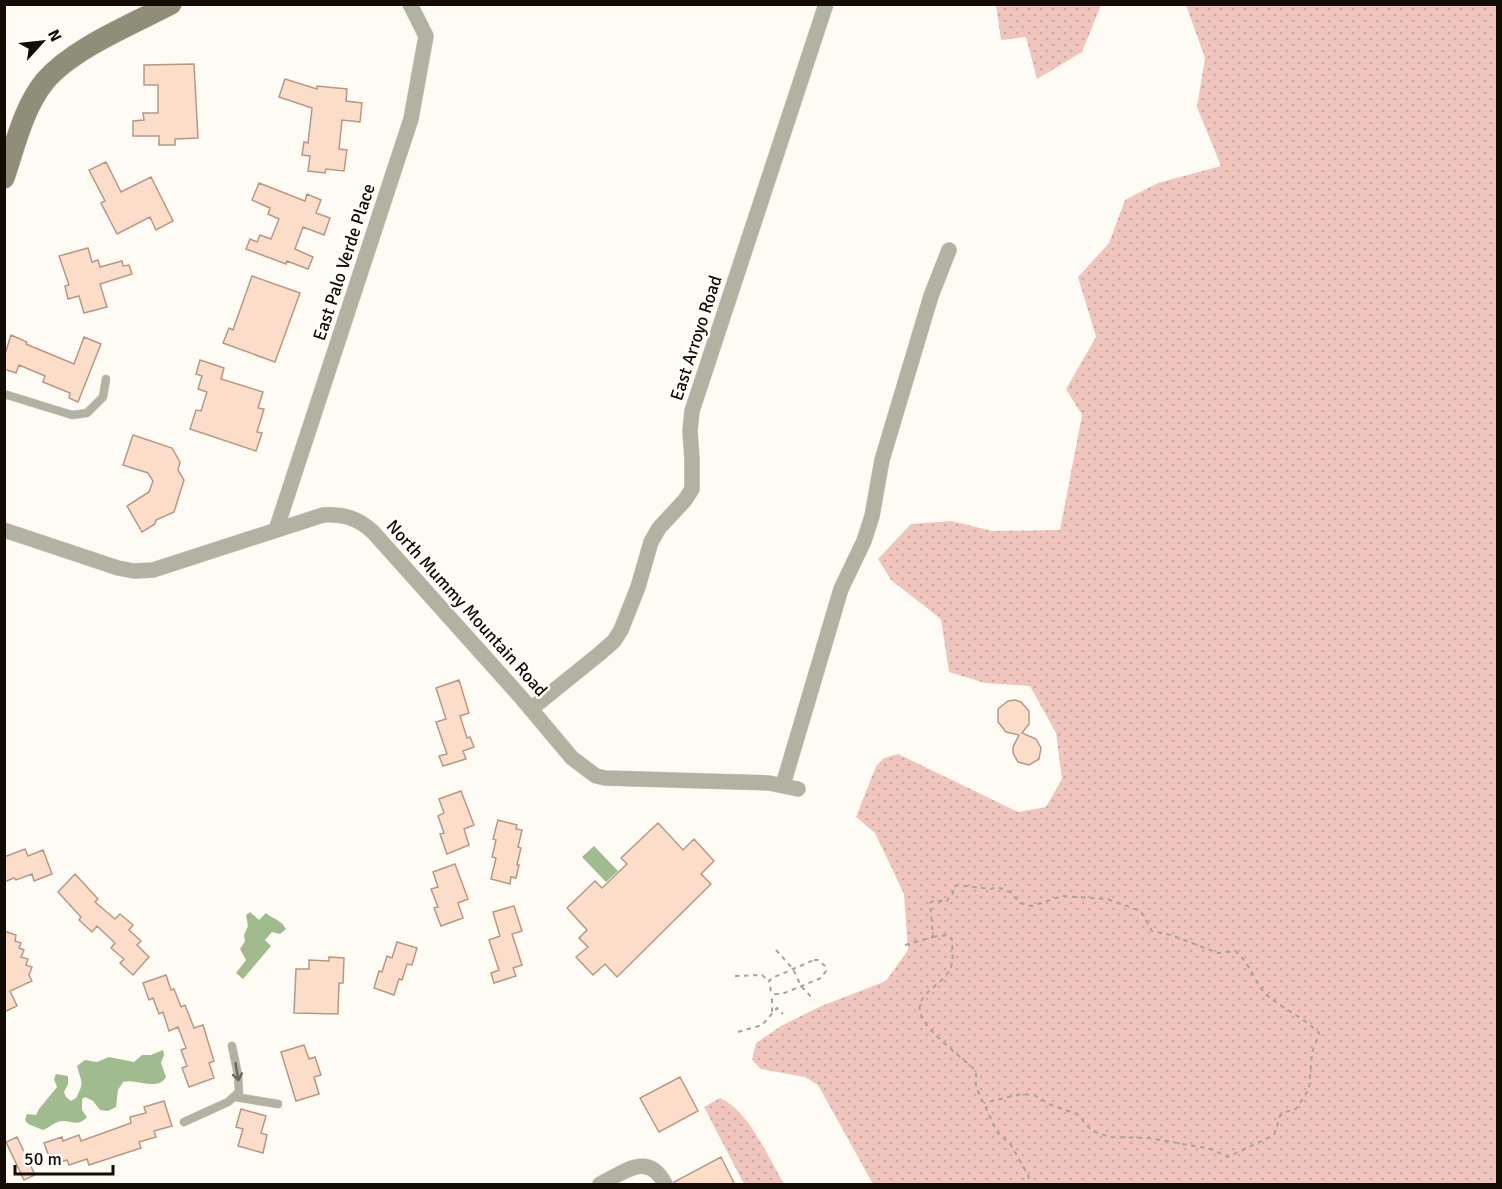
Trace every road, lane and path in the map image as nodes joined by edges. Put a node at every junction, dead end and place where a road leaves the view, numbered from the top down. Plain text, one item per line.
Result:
1 (171, 4) edge
2 (410, 4) edge
3 (826, 4) edge
4 (4, 178) edge
5 (949, 250) dead end
6 (106, 379) dead end
7 (4, 394) edge
8 (4, 530) edge
9 (276, 530) junction
10 (531, 709) junction
11 (783, 785) junction
12 (798, 789) dead end
13 (933, 937) junction
14 (905, 945) dead end
15 (776, 950) dead end
16 (793, 969) junction
17 (735, 976) dead end
18 (769, 981) junction
19 (801, 986) junction
20 (775, 994) junction
21 (814, 1000) dead end
22 (772, 1013) junction
23 (783, 1014) dead end
24 (738, 1032) dead end
25 (232, 1046) dead end
26 (235, 1097) junction
27 (984, 1103) junction
28 (278, 1104) dead end
29 (184, 1122) dead end
30 (600, 1185) edge
31 (665, 1185) edge
32 (1030, 1185) edge

1 - 4 street
2 - 9 street, East Palo Verde Place
3 - 10 street, East Arroyo Road
5 - 11 street
6 - 7 lane
8 - 9 street, North Mummy Mountain Road
9 - 10 street, North Mummy Mountain Road
10 - 11 street, North Mummy Mountain Road
11 - 12 street, North Mummy Mountain Road
13 - 14 path
13 - 27 path
13 - 27 path
15 - 16 path
16 - 18 path
16 - 19 path
16 - 19 path
17 - 18 path
18 - 20 path
19 - 20 path
19 - 21 path
20 - 22 path
22 - 23 path
22 - 24 path
25 -> 26 lane
26 - 28 lane
26 - 29 lane
27 - 32 path
30 - 31 street

